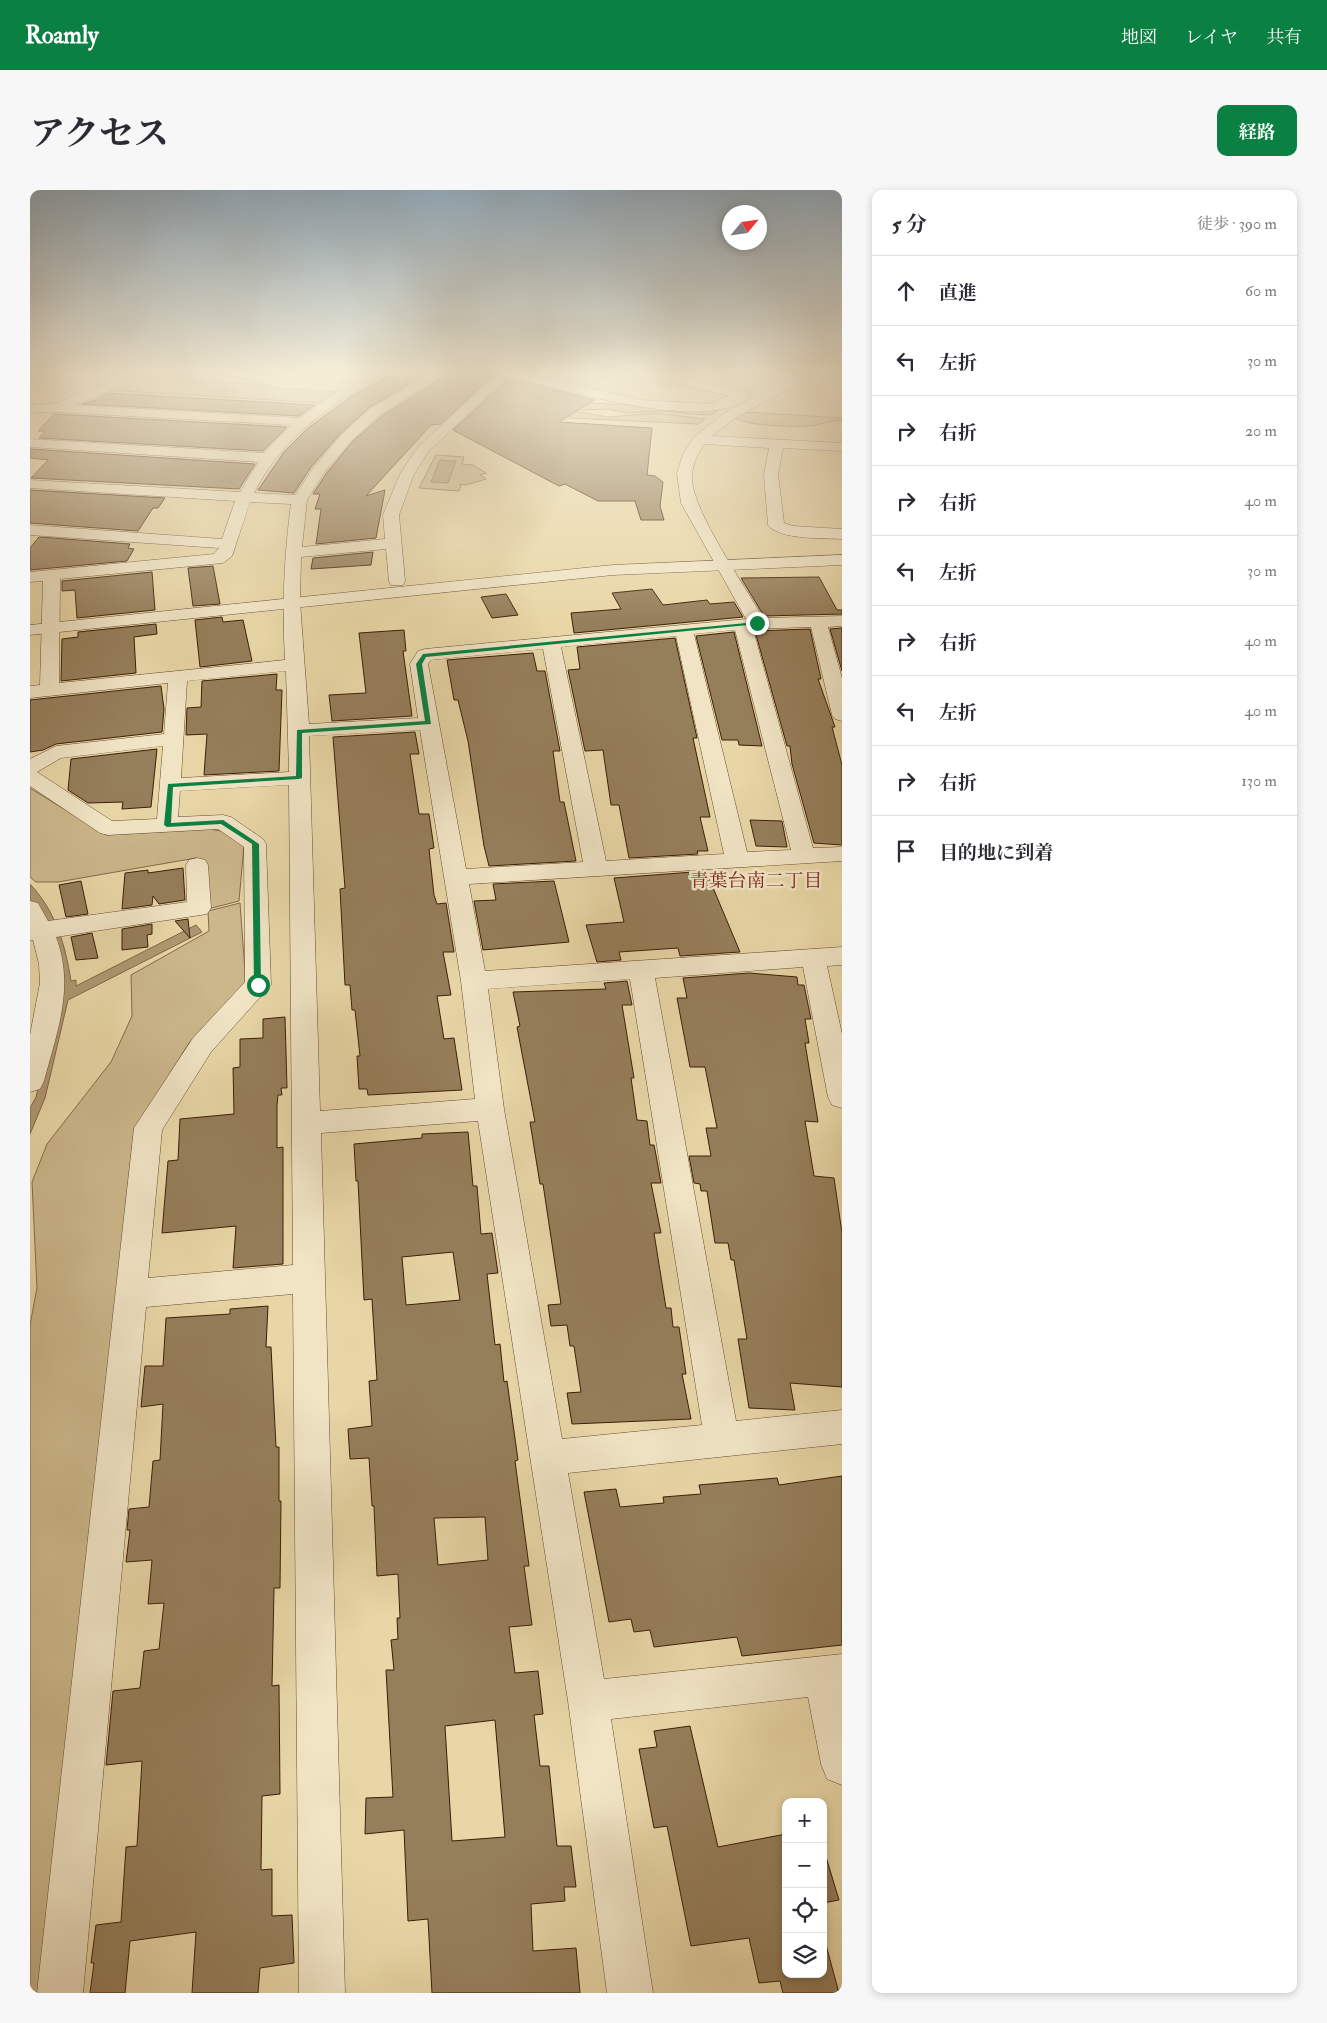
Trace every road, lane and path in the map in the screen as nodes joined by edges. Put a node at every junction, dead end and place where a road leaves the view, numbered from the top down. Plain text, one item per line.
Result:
1 (207, 454) edge
2 (272, 454) edge
3 (332, 454) edge
4 (420, 454) edge
5 (691, 454) edge
6 (775, 454) edge
7 (268, 458) junction
8 (30, 484) edge
9 (244, 497) junction
10 (300, 500) junction
11 (30, 530) edge
12 (842, 534) edge
13 (393, 543) junction
14 (228, 544) junction
15 (293, 553) junction
16 (842, 560) edge
17 (724, 564) junction
18 (52, 575) junction
19 (30, 577) edge
20 (397, 581) dead end
21 (291, 602) junction
22 (842, 621) edge
23 (818, 622) junction
24 (750, 624) junction
25 (51, 628) junction
26 (30, 630) edge
27 (684, 630) junction
28 (552, 643) junction
29 (296, 664) junction
30 (178, 676) junction
31 (39, 690) edge
32 (842, 715) edge
33 (429, 723) junction
34 (299, 731) junction
35 (174, 739) junction
36 (30, 768) edge
37 (30, 778) edge
38 (299, 778) junction
39 (170, 785) junction
40 (167, 825) junction
41 (842, 854) edge
42 (804, 856) junction
43 (737, 859) junction
44 (197, 865) dead end
45 (596, 868) junction
46 (456, 877) junction
47 (34, 924) edge
48 (842, 956) edge
49 (813, 957) junction
50 (641, 969) junction
51 (474, 981) junction
52 (30, 1081) edge
53 (842, 1097) edge
54 (490, 1109) junction
55 (306, 1123) junction
56 (308, 1278) junction
57 (131, 1294) junction
58 (842, 1427) edge
59 (722, 1440) junction
60 (548, 1458) junction
61 (833, 1675) edge
62 (588, 1701) junction
63 (842, 1764) edge
64 (60, 1993) edge
65 (322, 1993) edge
66 (630, 1993) edge

1 - 7 street
2 - 7 street
3 - 10 street
4 - 13 street
5 - 17 street
6 - 12 street
7 - 9 street
8 - 9 street
9 - 10 street
9 - 14 street
10 - 15 street
11 - 14 street
13 - 15 street
13 - 20 street
14 - 18 street
15 - 21 street
16 - 17 street
17 - 21 street
17 - 24 street
18 - 19 street
18 - 25 street
21 - 25 street
21 - 29 street
22 - 23 street
23 - 24 street
23 - 32 street
24 - 27 street
24 - 42 street
25 - 26 street
25 - 31 street
27 - 28 street
27 - 43 street
28 - 33 street
28 - 45 street
29 - 30 street
29 - 34 street
30 - 31 street
30 - 35 street
33 - 34 street
33 - 46 street
34 - 38 street
35 - 36 street
35 - 39 street
37 - 40 street
38 - 39 street
38 - 55 street
39 - 40 street
40 - 57 street
41 - 42 street
42 - 43 street
43 - 45 street
44 - 47 street
45 - 46 street
46 - 51 street
47 - 52 street
48 - 49 street
49 - 50 street
49 - 53 street
50 - 51 street
50 - 59 street
51 - 54 street
54 - 55 street
54 - 60 street
55 - 56 street
56 - 57 street
56 - 65 street
57 - 64 street
58 - 59 street
59 - 60 street
60 - 62 street
61 - 62 street
61 - 63 street
62 - 66 street

